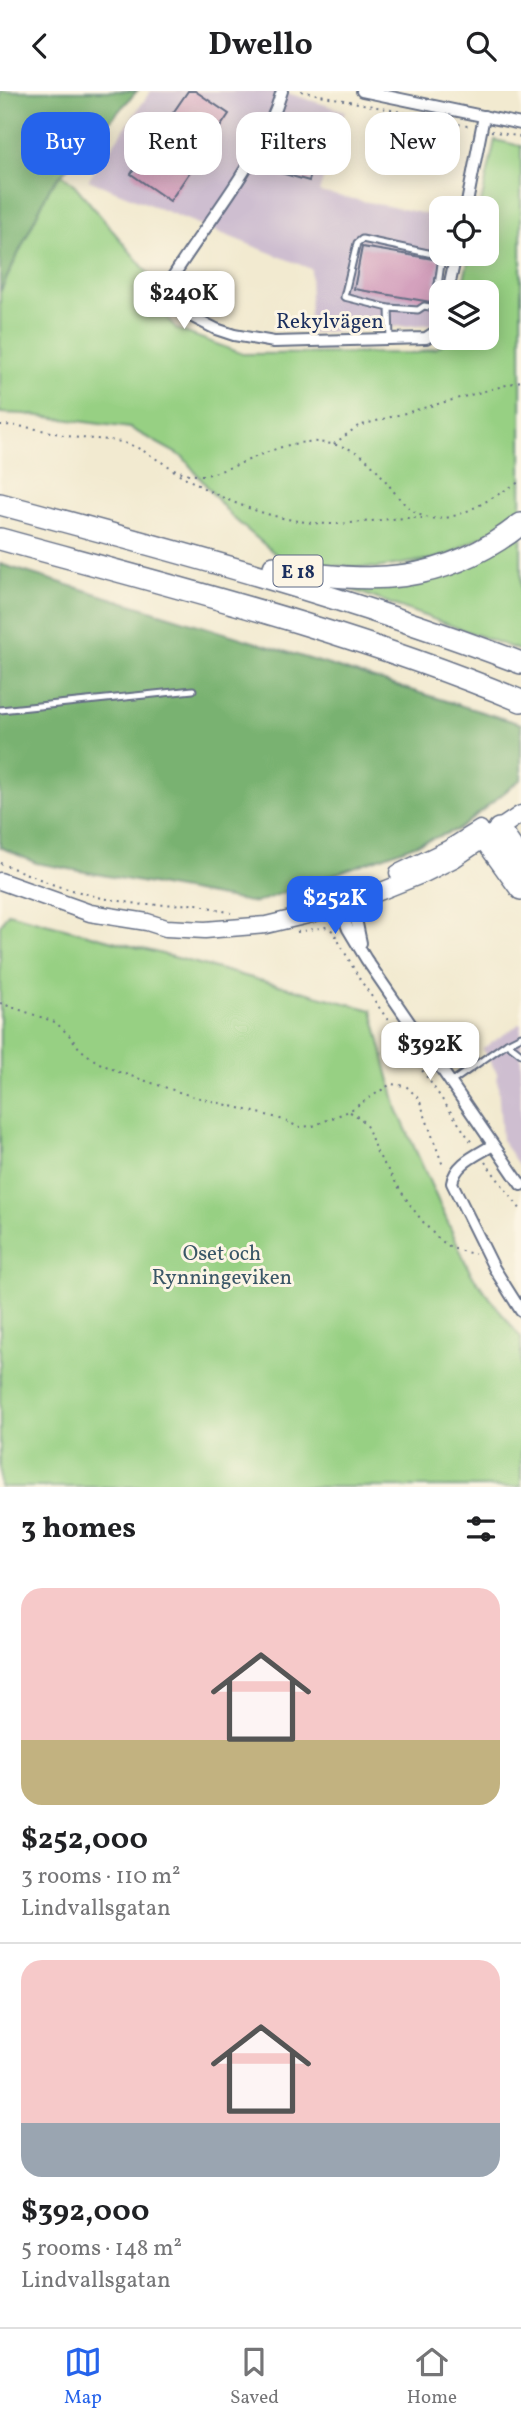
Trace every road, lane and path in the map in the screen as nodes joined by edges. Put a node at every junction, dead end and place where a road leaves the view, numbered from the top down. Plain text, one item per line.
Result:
1 (282, 91) edge
2 (301, 91) edge
3 (362, 91) edge
4 (484, 116) junction
5 (521, 124) edge
6 (482, 129) junction
7 (521, 137) edge
8 (468, 196) edge
9 (389, 308) junction
10 (429, 336) edge
11 (390, 339) junction
12 (521, 381) edge
13 (0, 425) edge
14 (333, 445) junction
15 (169, 467) junction
16 (521, 481) edge
17 (0, 504) edge
18 (428, 518) junction
19 (67, 522) junction
20 (521, 524) edge
21 (0, 539) edge
22 (521, 663) edge
23 (193, 690) dead end
24 (521, 701) edge
25 (0, 710) edge
26 (521, 801) edge
27 (521, 814) edge
28 (489, 830) junction
29 (521, 861) edge
30 (0, 863) edge
31 (0, 881) edge
32 (521, 888) edge
33 (359, 899) junction
34 (337, 901) junction
35 (232, 919) junction
36 (147, 922) junction
37 (292, 933) dead end
38 (366, 959) junction
39 (0, 1003) edge
40 (521, 1036) edge
41 (506, 1043) junction
42 (521, 1054) edge
43 (450, 1083) junction
44 (349, 1111) junction
45 (493, 1145) junction
46 (479, 1153) junction
47 (443, 1165) dead end
48 (521, 1185) edge
49 (521, 1210) edge
50 (487, 1254) junction
51 (521, 1311) edge

1 - 11 street, Rekylvägen
2 - 6 path
3 - 4 street
4 - 5 street
4 - 6 street
6 - 7 path
6 - 8 street
9 - 9 lane
9 - 11 lane
10 - 11 street, Rekylvägen
12 - 14 path
13 - 15 path
14 - 15 path
14 - 18 path
15 - 18 path
16 - 18 path
17 - 19 highway, E 18
19 - 20 highway, E 18
19 - 22 highway, E 18
21 - 24 highway, E 18
23 - 25 lane
26 - 28 street
27 - 28 street
28 - 29 highway
28 - 32 highway
28 - 33 street
28 - 34 street
30 - 35 path
31 - 36 street
33 - 34 street
33 - 38 street
34 - 35 street
34 - 36 street
34 - 38 street
35 - 36 street
37 - 46 path
38 - 43 street
39 - 44 path
40 - 41 lane
41 - 42 lane
41 - 43 lane
43 - 45 street
44 - 47 path
44 - 50 path
45 - 46 street
45 - 48 street
46 - 49 path
46 - 50 street
50 - 51 street

